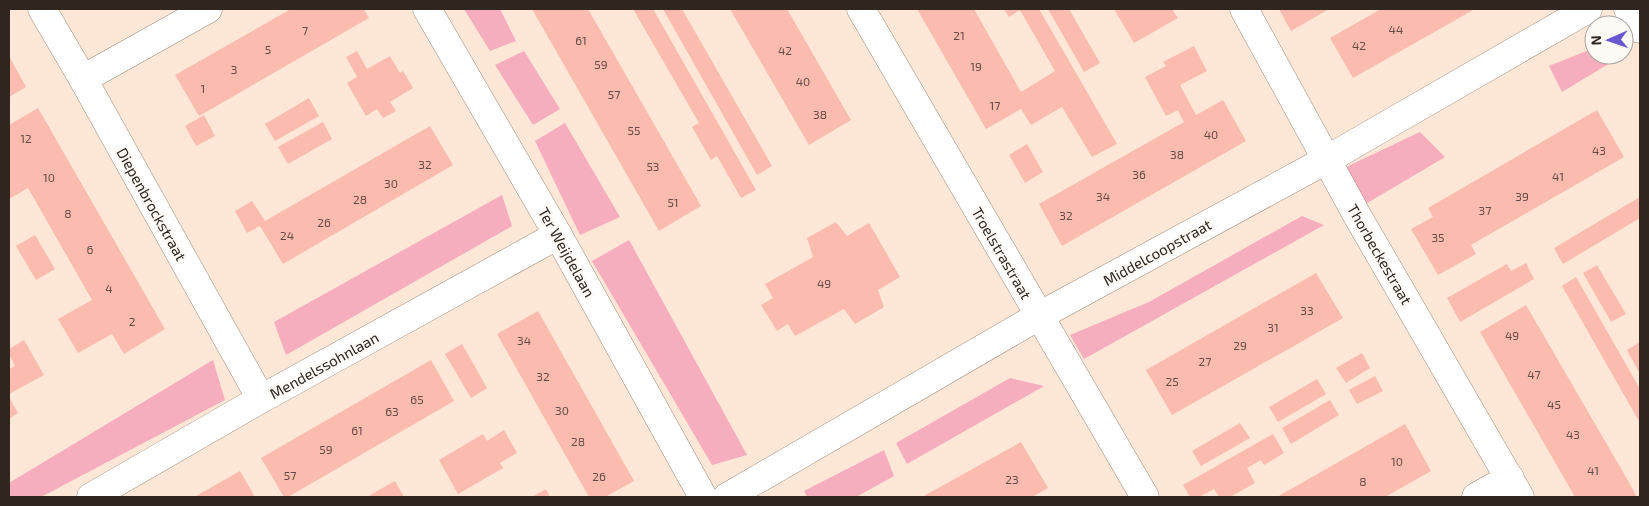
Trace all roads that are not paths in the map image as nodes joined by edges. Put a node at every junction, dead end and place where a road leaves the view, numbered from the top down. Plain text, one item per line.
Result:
1 (42, 9) edge
2 (208, 9) edge
3 (427, 9) edge
4 (861, 9) edge
5 (1244, 9) edge
6 (1588, 9) edge
7 (1628, 9) edge
8 (1640, 29) edge
9 (83, 79) junction
10 (1328, 159) junction
11 (558, 235) junction
12 (1039, 316) junction
13 (261, 400) junction
14 (1515, 488) edge
15 (91, 497) edge
16 (704, 497) edge
17 (726, 497) edge
18 (1144, 497) edge
19 (1476, 497) edge

1 - 9 street, Diepenbrockstraat
2 - 9 street
3 - 11 street, Ter Weijdelaan
4 - 12 street, Troelstrastraat
5 - 10 street, Thorbeckestraat
6 - 10 street, Middelcoopstraat
7 - 8 street
9 - 13 street, Diepenbrockstraat
10 - 12 street, Middelcoopstraat
10 - 14 street, Thorbeckestraat
11 - 13 street, Mendelssohnlaan
11 - 16 street, Ter Weijdelaan
12 - 17 street, Middelcoopstraat
12 - 18 street, Troelstrastraat
13 - 15 street, Mendelssohnlaan
14 - 19 street

